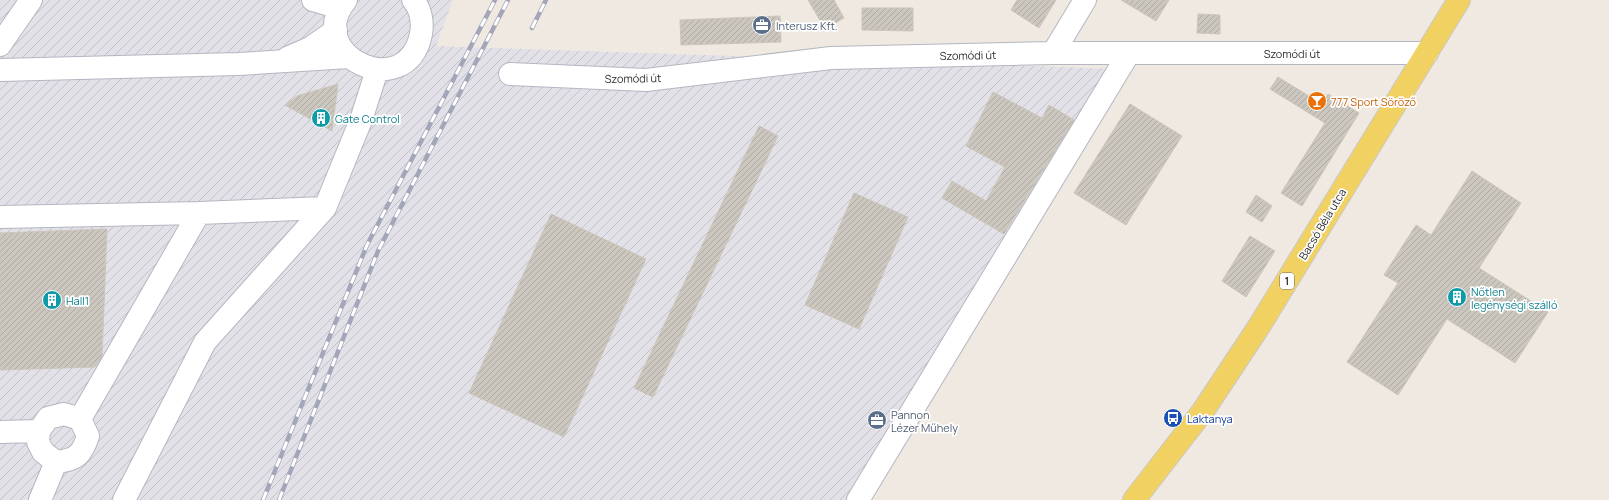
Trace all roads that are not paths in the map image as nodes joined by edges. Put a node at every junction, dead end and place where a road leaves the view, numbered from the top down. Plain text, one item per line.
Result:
1 (31, 0) edge
2 (313, 0) edge
3 (413, 0) edge
4 (1085, 0) edge
5 (1459, 0) edge
6 (343, 4) edge
7 (336, 30) junction
8 (0, 45) edge
9 (1053, 53) junction
10 (1129, 53) junction
11 (1427, 53) junction
12 (349, 57) junction
13 (277, 62) junction
14 (0, 70) edge
15 (377, 70) junction
16 (510, 74) dead end
17 (325, 208) junction
18 (199, 213) junction
19 (0, 217) edge
20 (80, 419) junction
21 (39, 431) junction
22 (0, 432) edge
23 (56, 462) junction
24 (40, 500) edge
25 (124, 500) edge
26 (858, 500) edge
27 (1134, 500) edge

1 - 8 street
2 - 6 street
3 - 15 street
4 - 9 street
5 - 11 main road, Bacsó Béla utca / 1
6 - 7 street
7 - 12 street
7 - 13 street
9 - 10 street, Szomódi út
9 - 16 street, Szomódi út
10 - 11 street, Szomódi út
10 - 26 street
11 - 27 main road, Bacsó Béla utca / 1
12 - 13 street
12 - 15 street
13 - 14 street
15 - 17 street
17 - 18 street
17 - 25 street
18 - 19 street
18 - 20 street
20 - 21 street
20 - 23 street
21 - 22 street
21 - 23 street
23 - 24 street

